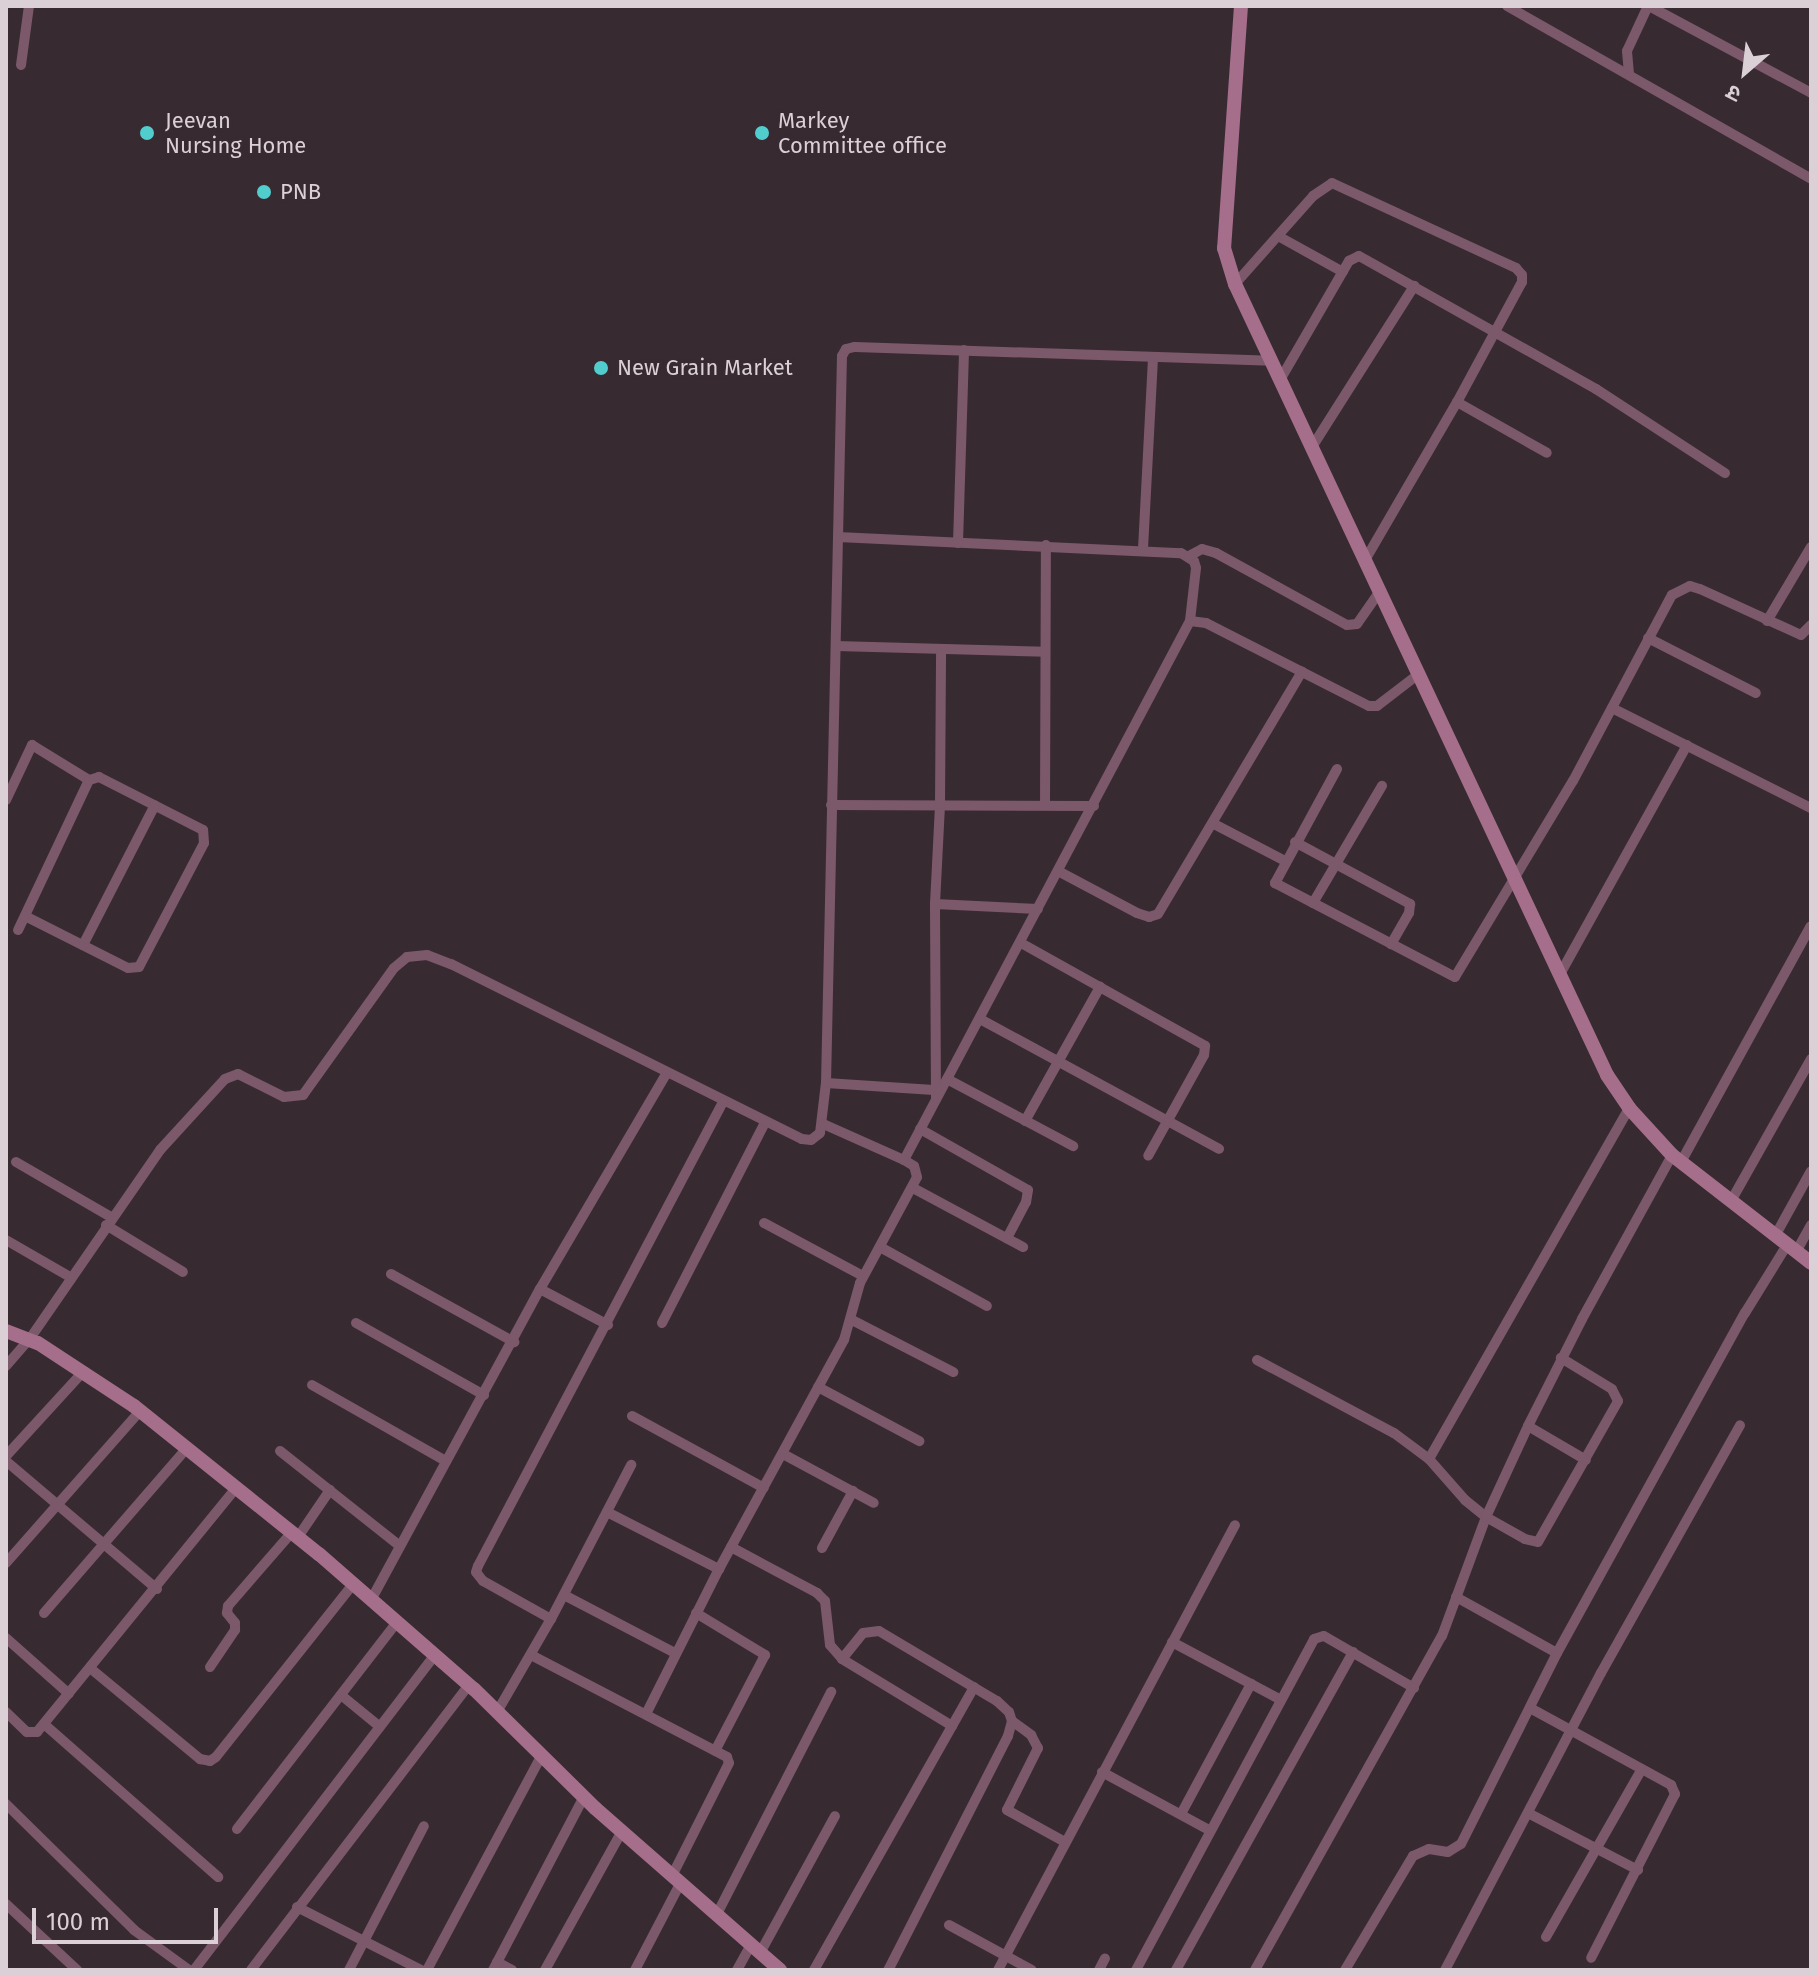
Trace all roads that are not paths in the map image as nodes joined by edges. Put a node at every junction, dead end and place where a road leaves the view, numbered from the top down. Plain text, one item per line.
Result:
1 (29, 6) edge
2 (1241, 6) edge
3 (1507, 6) edge
4 (1649, 6) edge
5 (21, 65) dead end
6 (1629, 74) junction
7 (1811, 93) edge
8 (1811, 179) edge
9 (1278, 236) junction
10 (1343, 272) junction
11 (1235, 284) junction
12 (1414, 286) junction
13 (1496, 330) junction
14 (964, 350) junction
15 (1153, 357) junction
16 (1271, 361) junction
17 (1280, 380) junction
18 (1457, 402) junction
19 (1312, 447) junction
20 (1547, 453) dead end
21 (1725, 473) dead end
22 (838, 537) junction
23 (958, 543) junction
24 (1046, 545) junction
25 (1811, 547) edge
26 (1143, 549) junction
27 (1189, 556) junction
28 (1365, 560) junction
29 (1380, 591) junction
30 (1190, 621) junction
31 (1767, 621) junction
32 (1811, 625) edge
33 (1648, 638) junction
34 (836, 646) junction
35 (941, 649) junction
36 (1045, 652) junction
37 (1302, 671) junction
38 (1420, 673) junction
39 (1756, 693) dead end
40 (1612, 708) junction
41 (1687, 745) junction
42 (1337, 769) dead end
43 (89, 780) junction
44 (1382, 786) dead end
45 (7, 795) edge
46 (940, 804) junction
47 (155, 805) junction
48 (831, 805) junction
49 (1045, 805) junction
50 (1094, 806) junction
51 (1811, 808) edge
52 (1214, 824) junction
53 (1295, 842) junction
54 (1285, 861) junction
55 (1337, 863) junction
56 (1058, 871) junction
57 (1514, 882) junction
58 (1313, 903) junction
59 (935, 904) junction
60 (1038, 909) junction
61 (25, 916) junction
62 (1811, 926) edge
63 (18, 930) dead end
64 (1021, 943) junction
65 (1391, 944) junction
66 (83, 945) junction
67 (1559, 976) junction
68 (1100, 987) junction
69 (980, 1019) junction
70 (1811, 1059) edge
71 (1060, 1061) junction
72 (666, 1074) junction
73 (947, 1079) junction
74 (826, 1083) junction
75 (935, 1094) junction
76 (723, 1102) junction
77 (1629, 1108) junction
78 (1168, 1120) junction
79 (1025, 1121) junction
80 (765, 1123) junction
81 (823, 1124) junction
82 (920, 1129) junction
83 (1073, 1146) dead end
84 (1219, 1149) dead end
85 (1148, 1156) dead end
86 (1677, 1158) junction
87 (904, 1160) junction
88 (16, 1162) dead end
89 (1811, 1171) edge
90 (913, 1188) junction
91 (1731, 1201) junction
92 (108, 1221) junction
93 (764, 1223) dead end
94 (1811, 1225) edge
95 (1007, 1238) junction
96 (6, 1240) edge
97 (1786, 1244) junction
98 (880, 1247) junction
99 (1023, 1247) dead end
100 (1811, 1263) edge
101 (183, 1272) dead end
102 (391, 1274) dead end
103 (863, 1276) junction
104 (70, 1277) junction
105 (540, 1289) junction
106 (987, 1306) dead end
107 (852, 1320) junction
108 (356, 1323) dead end
109 (662, 1323) dead end
110 (608, 1325) junction
111 (6, 1331) edge
112 (29, 1340) junction
113 (514, 1342) junction
114 (1561, 1358) junction
115 (1257, 1360) dead end
116 (6, 1366) edge
117 (83, 1372) junction
118 (953, 1372) dead end
119 (312, 1385) dead end
120 (818, 1387) junction
121 (484, 1395) junction
122 (140, 1411) junction
123 (632, 1416) dead end
124 (1740, 1425) dead end
125 (1528, 1426) junction
126 (919, 1441) dead end
127 (187, 1448) junction
128 (280, 1451) dead end
129 (783, 1454) junction
130 (6, 1459) edge
131 (1429, 1459) junction
132 (1586, 1460) junction
133 (446, 1461) junction
134 (631, 1465) dead end
135 (236, 1488) junction
136 (764, 1488) junction
137 (330, 1490) junction
138 (853, 1491) junction
139 (874, 1503) dead end
140 (57, 1505) junction
141 (607, 1512) junction
142 (1486, 1517) junction
143 (1235, 1525) dead end
144 (295, 1535) junction
145 (103, 1545) junction
146 (400, 1546) junction
147 (731, 1547) junction
148 (822, 1548) dead end
149 (6, 1563) edge
150 (719, 1569) junction
151 (353, 1584) junction
152 (157, 1589) junction
153 (564, 1595) junction
154 (1456, 1597) junction
155 (371, 1600) junction
156 (44, 1613) dead end
157 (696, 1613) junction
158 (551, 1619) junction
159 (397, 1622) junction
160 (6, 1638) edge
161 (1172, 1642) junction
162 (1353, 1652) junction
163 (675, 1653) junction
164 (1557, 1653) junction
165 (435, 1655) junction
166 (531, 1655) junction
167 (842, 1659) junction
168 (210, 1667) dead end
169 (90, 1668) junction
170 (1251, 1684) junction
171 (469, 1685) junction
172 (974, 1687) junction
173 (1414, 1688) junction
174 (831, 1692) dead end
175 (69, 1694) junction
176 (341, 1695) junction
177 (1281, 1700) junction
178 (1530, 1708) junction
179 (6, 1712) edge
180 (497, 1712) junction
181 (646, 1714) junction
182 (1012, 1721) junction
183 (44, 1724) junction
184 (952, 1726) junction
185 (380, 1727) junction
186 (1572, 1730) junction
187 (715, 1751) junction
188 (542, 1755) junction
189 (1642, 1769) junction
190 (1102, 1772) junction
191 (584, 1797) junction
192 (6, 1804) edge
193 (1528, 1813) junction
194 (1181, 1814) junction
195 (835, 1816) dead end
196 (424, 1826) dead end
197 (237, 1829) dead end
198 (1209, 1830) junction
199 (622, 1831) junction
200 (1065, 1842) junction
201 (1596, 1848) junction
202 (1638, 1870) junction
203 (218, 1877) dead end
204 (677, 1878) junction
205 (6, 1904) edge
206 (297, 1907) junction
207 (717, 1914) junction
208 (949, 1925) dead end
209 (1546, 1937) dead end
210 (364, 1942) junction
211 (755, 1949) junction
212 (1006, 1955) junction
213 (1105, 1958) dead end
214 (1591, 1958) dead end
215 (495, 1966) edge
216 (77, 1970) edge
217 (191, 1970) edge
218 (251, 1970) edge
219 (349, 1970) edge
220 (421, 1970) edge
221 (427, 1970) edge
222 (512, 1970) edge
223 (545, 1970) edge
224 (635, 1970) edge
225 (737, 1970) edge
226 (780, 1970) edge
227 (814, 1970) edge
228 (888, 1970) edge
229 (998, 1970) edge
230 (1032, 1970) edge
231 (1099, 1970) edge
232 (1136, 1970) edge
233 (1176, 1970) edge
234 (1255, 1970) edge
235 (1345, 1970) edge
236 (1445, 1970) edge

1 - 5 street
2 - 11 street
3 - 6 street
4 - 6 street
4 - 7 street
6 - 8 street
9 - 10 street
9 - 11 street
9 - 13 street
10 - 12 street
10 - 17 street
11 - 16 street
12 - 13 street
12 - 19 street
13 - 18 street
13 - 21 street
14 - 15 street
14 - 22 street
14 - 23 street
15 - 16 street
15 - 26 street
16 - 17 street
17 - 19 street
18 - 20 street
18 - 28 street
19 - 28 street
22 - 23 street
22 - 34 street
23 - 24 street
24 - 26 street
24 - 36 street
25 - 31 street
26 - 27 street
27 - 29 street
27 - 30 street
28 - 29 street
29 - 38 street
30 - 37 street
30 - 50 street
31 - 32 street
31 - 33 street
33 - 39 street
33 - 40 street
34 - 35 street
34 - 48 street
35 - 36 street
35 - 46 street
36 - 49 street
37 - 38 street
37 - 52 street
38 - 57 street
40 - 41 street
40 - 57 street
41 - 51 street
41 - 67 street
42 - 53 street
43 - 45 street
43 - 47 street
43 - 61 street
44 - 55 street
46 - 48 street
46 - 49 street
46 - 59 street
47 - 66 street
47 - 66 street
48 - 74 street
49 - 50 street
50 - 56 street
52 - 54 street
52 - 56 street
53 - 54 street
53 - 55 street
54 - 58 street
55 - 58 street
55 - 65 street
56 - 60 street
57 - 65 street
57 - 67 street
58 - 65 street
59 - 60 street
59 - 75 street
60 - 64 street
61 - 63 street
61 - 66 street
62 - 86 street
64 - 68 street
64 - 69 street
67 - 77 street
68 - 71 street
68 - 78 street
69 - 71 street
69 - 73 street
70 - 91 street
71 - 78 street
71 - 79 street
72 - 76 street
72 - 92 street
72 - 105 street
73 - 75 street
73 - 79 street
74 - 75 street
74 - 81 street
75 - 82 street
76 - 80 street
76 - 110 street
77 - 86 street
77 - 131 street
78 - 84 street
78 - 85 street
79 - 83 street
80 - 81 street
80 - 109 street
81 - 87 street
82 - 87 street
82 - 95 street
86 - 91 street
86 - 114 street
87 - 90 street
88 - 92 street
89 - 97 street
90 - 95 street
90 - 98 street
91 - 97 street
92 - 101 street
92 - 104 street
93 - 103 street
94 - 97 street
95 - 99 street
96 - 104 street
97 - 100 street
97 - 164 street
98 - 103 street
98 - 106 street
102 - 113 street
103 - 107 street
104 - 112 street
105 - 110 street
105 - 113 street
107 - 118 street
107 - 120 street
108 - 121 street
110 - 158 street
111 - 112 street
112 - 116 street
112 - 117 street
113 - 121 street
114 - 125 street
114 - 132 street
115 - 131 street
117 - 122 street
117 - 130 street
119 - 133 street
120 - 126 street
120 - 129 street
121 - 133 street
122 - 127 street
122 - 140 street
123 - 136 street
124 - 186 street
125 - 132 street
125 - 142 street
127 - 135 street
127 - 145 street
128 - 137 street
129 - 136 street
129 - 138 street
130 - 140 street
131 - 142 street
132 - 142 street
133 - 146 street
134 - 141 street
135 - 144 street
135 - 152 street
136 - 147 street
137 - 144 street
137 - 146 street
138 - 139 street
138 - 148 street
140 - 145 street
140 - 149 street
141 - 150 street
141 - 153 street
142 - 154 street
143 - 161 street
144 - 151 street
144 - 168 street
145 - 152 street
145 - 156 street
146 - 155 street
147 - 150 street
147 - 167 street
150 - 157 street
151 - 155 street
151 - 169 street
152 - 169 street
153 - 158 street
153 - 163 street
154 - 164 street
154 - 173 street
155 - 159 street
157 - 163 street
157 - 187 street
158 - 166 street
159 - 165 street
159 - 176 street
160 - 175 street
161 - 170 street
161 - 190 street
162 - 173 street
162 - 177 street
162 - 233 street
163 - 181 street
164 - 178 street
165 - 171 street
165 - 185 street
166 - 180 street
166 - 181 street
167 - 172 street
167 - 184 street
169 - 175 street
170 - 177 street
170 - 194 street
171 - 180 street
171 - 206 street
172 - 182 street
172 - 184 street
173 - 234 street
174 - 207 street
175 - 183 street
176 - 185 street
176 - 197 street
177 - 198 street
178 - 186 street
178 - 235 street
179 - 183 street
180 - 188 street
181 - 187 street
182 - 200 street
182 - 228 street
183 - 203 street
184 - 227 street
185 - 217 street
186 - 189 street
186 - 193 street
187 - 204 street
188 - 191 street
188 - 221 street
189 - 201 street
189 - 202 street
190 - 194 street
190 - 200 street
191 - 199 street
191 - 215 street
192 - 217 street
193 - 201 street
193 - 236 street
194 - 198 street
195 - 211 street
196 - 210 street
198 - 232 street
199 - 204 street
199 - 223 street
200 - 212 street
201 - 202 street
201 - 209 street
202 - 214 street
204 - 207 street
204 - 224 street
205 - 216 street
206 - 210 street
206 - 218 street
207 - 211 street
208 - 212 street
210 - 219 street
210 - 220 street
211 - 225 street
211 - 226 street
212 - 229 street
212 - 230 street
213 - 231 street
215 - 222 street

